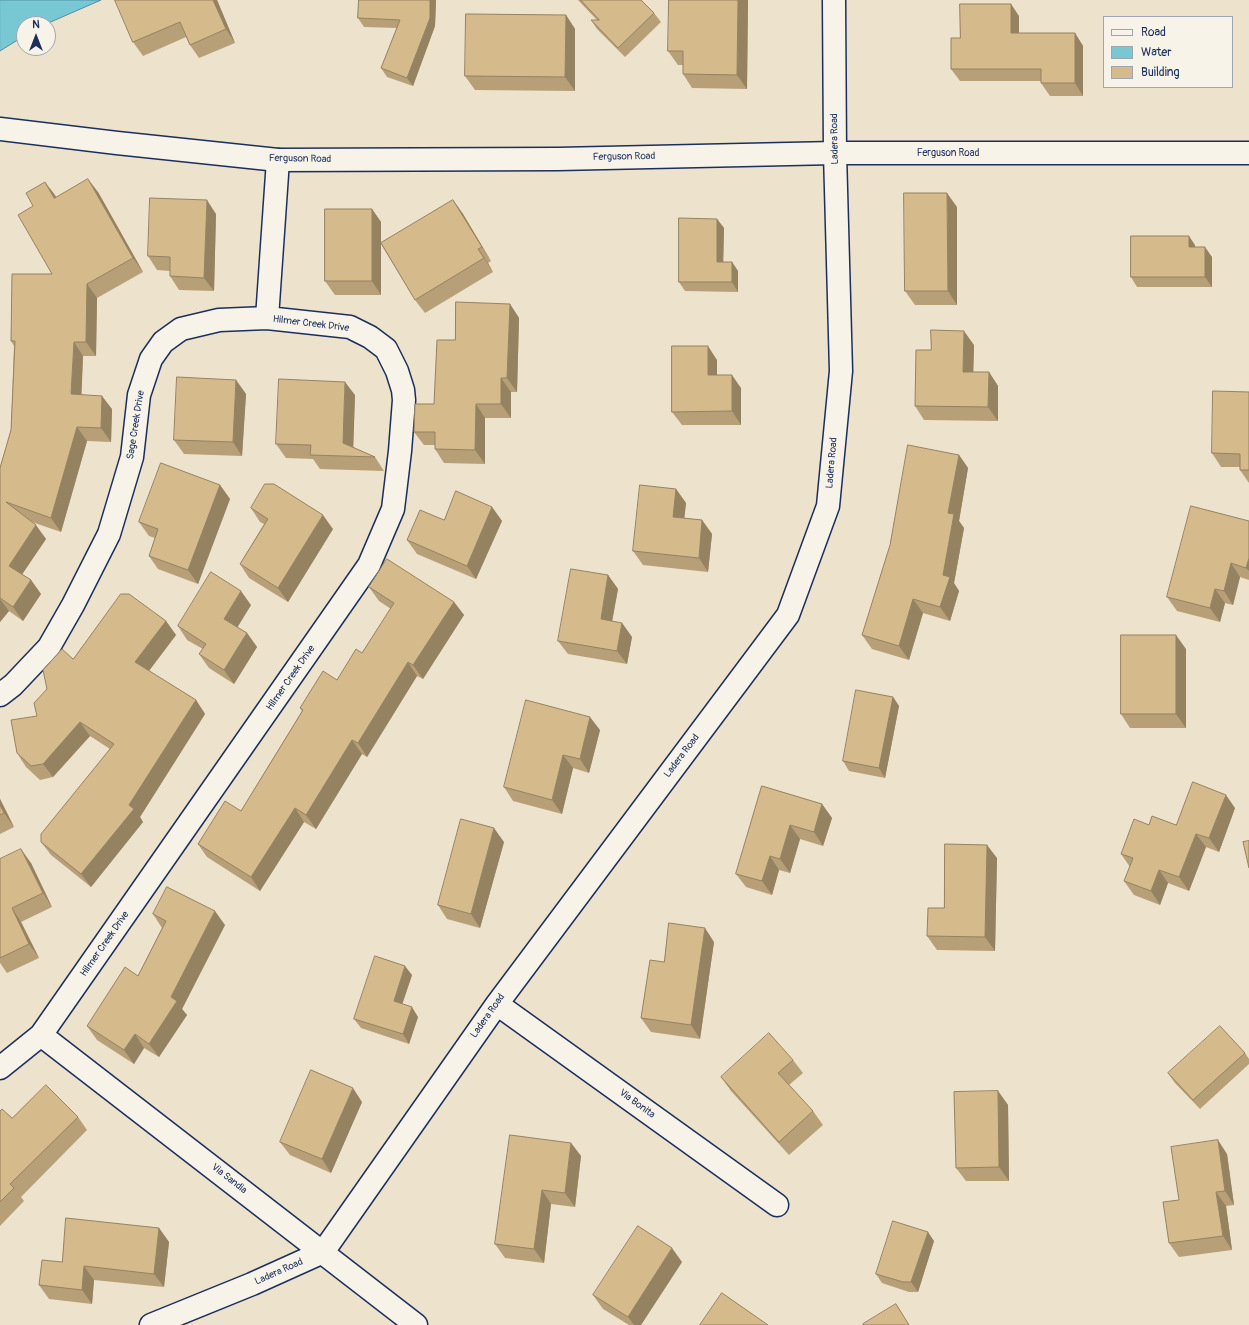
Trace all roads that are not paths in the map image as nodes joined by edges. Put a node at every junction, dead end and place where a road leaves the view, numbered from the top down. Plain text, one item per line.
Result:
1 (834, 0) edge
2 (0, 129) edge
3 (835, 153) junction
4 (1249, 153) edge
5 (278, 160) junction
6 (267, 318) junction
7 (0, 695) edge
8 (497, 1004) junction
9 (41, 1035) junction
10 (0, 1068) edge
11 (777, 1205) dead end
12 (323, 1252) junction
13 (151, 1325) edge
14 (416, 1325) edge

1 - 3 street, Ladera Road
2 - 5 street, Ferguson Road
3 - 4 street, Ferguson Road
3 - 5 street, Ferguson Road
3 - 8 street, Ladera Road
5 - 6 street
6 - 7 street, Sage Creek Drive
6 - 9 street, Hilmer Creek Drive
8 - 11 street, Via Bonita
8 - 12 street, Ladera Road
9 - 10 street, Hilmer Creek Drive
9 - 12 street, Via Sandia
12 - 13 street, Ladera Road
12 - 14 street, Via Sandia

